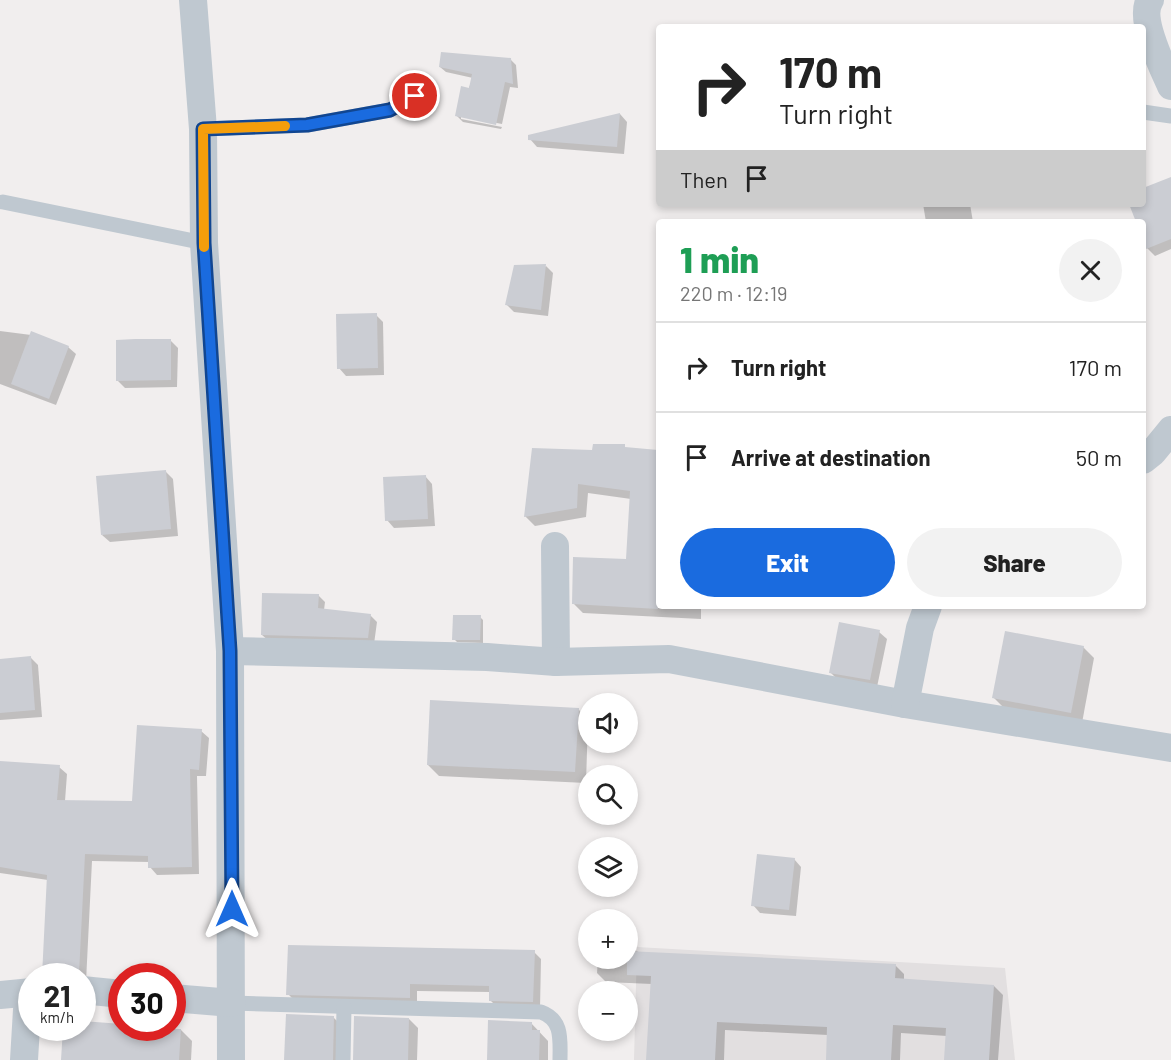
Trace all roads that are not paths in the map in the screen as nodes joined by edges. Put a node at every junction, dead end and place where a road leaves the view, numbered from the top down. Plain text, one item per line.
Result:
1 (193, 0) edge
2 (1150, 0) edge
3 (1171, 86) edge
4 (415, 96) dead end
5 (1146, 112) edge
6 (1171, 116) edge
7 (203, 129) junction
8 (3, 202) dead end
9 (204, 243) junction
10 (1171, 430) edge
11 (1146, 458) edge
12 (555, 546) dead end
13 (927, 609) edge
14 (230, 651) junction
15 (556, 662) junction
16 (905, 704) junction
17 (1171, 748) edge
18 (18, 994) edge
19 (0, 995) edge
20 (186, 999) edge
21 (232, 1004) junction
22 (344, 1007) junction
23 (26, 1041) edge
24 (24, 1060) edge
25 (231, 1060) edge
26 (343, 1060) edge
27 (560, 1060) edge

1 - 7 street
2 - 3 street
4 - 7 lane
5 - 6 lane
7 - 9 street
8 - 9 lane
9 - 14 street
10 - 11 street
12 - 15 street
13 - 16 street
14 - 15 street
14 - 21 street
15 - 16 street
16 - 17 street
18 - 19 street
20 - 21 street
21 - 22 lane
21 - 25 street
22 - 26 lane
22 - 27 lane
23 - 24 street

